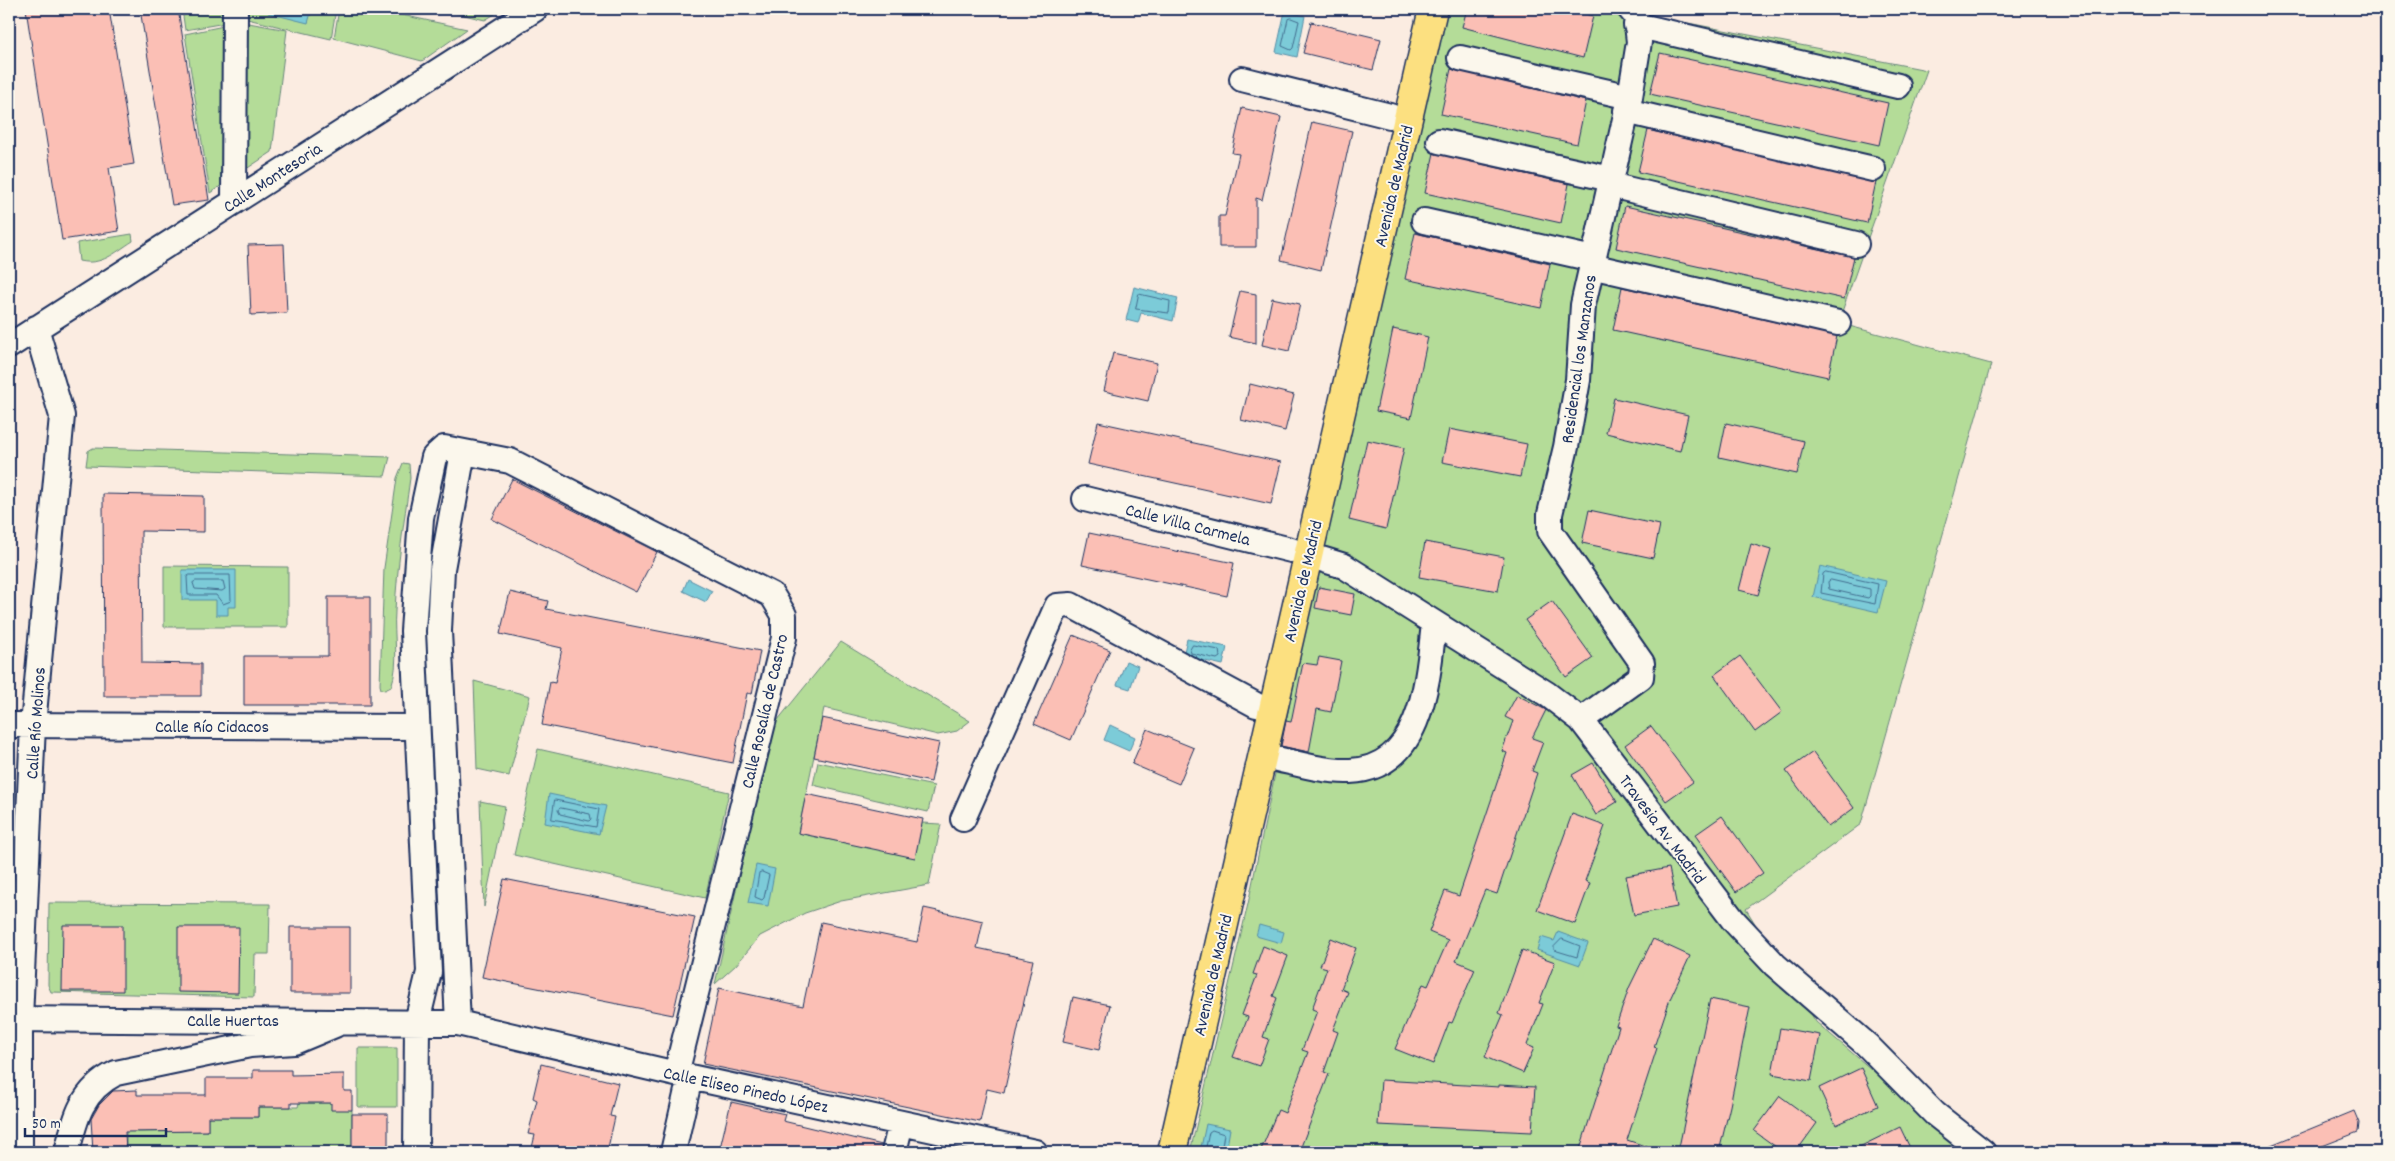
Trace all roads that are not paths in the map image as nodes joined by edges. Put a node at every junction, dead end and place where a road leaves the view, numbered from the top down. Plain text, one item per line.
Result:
1 (235, 9) edge
2 (535, 9) edge
3 (1414, 9) edge
4 (1433, 9) edge
5 (1633, 17) edge
6 (1460, 58) dead end
7 (1242, 78) dead end
8 (1898, 86) dead end
9 (1628, 104) junction
10 (1390, 116) junction
11 (1439, 141) dead end
12 (1873, 169) dead end
13 (1610, 182) junction
14 (234, 202) junction
15 (1424, 221) dead end
16 (1856, 244) dead end
17 (1592, 262) junction
18 (1838, 323) dead end
19 (36, 328) junction
20 (9, 346) edge
21 (463, 452) junction
22 (1085, 499) dead end
23 (1300, 552) junction
24 (1434, 622) junction
25 (1256, 705) junction
26 (1581, 720) junction
27 (9, 725) edge
28 (33, 725) junction
29 (416, 727) junction
30 (1262, 756) junction
31 (962, 819) dead end
32 (15, 1019) edge
33 (346, 1021) junction
34 (417, 1022) junction
35 (458, 1022) junction
36 (683, 1076) junction
37 (901, 1123) junction
38 (20, 1152) edge
39 (66, 1152) edge
40 (416, 1152) edge
41 (673, 1152) edge
42 (894, 1152) edge
43 (1035, 1152) edge
44 (1154, 1152) edge
45 (1172, 1152) edge
46 (1983, 1152) edge

1 - 14 street
2 - 14 street, Calle Montesoria
3 - 10 main road, Avenida de Madrid
4 - 23 main road, Avenida de Madrid
5 - 8 street
5 - 9 street, Residencial los Manzanos
6 - 9 street
7 - 10 street
9 - 12 street
9 - 13 street, Residencial los Manzanos
10 - 23 main road, Avenida de Madrid
11 - 13 street
13 - 16 street
13 - 17 street, Residencial los Manzanos
14 - 19 street, Calle Montesoria
15 - 17 street, Residencial los Manzanos
17 - 18 street, Residencial los Manzanos
17 - 26 street, Residencial los Manzanos
19 - 20 street, Calle Montesoria
19 - 28 street, Calle Río Molinos
21 - 29 street, Calle Rosalía de Castro
21 - 35 street
21 - 36 street, Calle Rosalía de Castro
22 - 23 street, Calle Villa Carmela
23 - 24 street, Travesia Av. Madrid
23 - 25 main road, Avenida de Madrid
23 - 30 main road, Avenida de Madrid
24 - 26 street, Travesia Av. Madrid
24 - 30 street
25 - 31 street
25 - 44 main road, Avenida de Madrid
26 - 46 street, Travesia Av. Madrid
27 - 28 street, Calle Río Cidacos
28 - 29 street, Calle Río Cidacos
28 - 32 street, Calle Río Molinos
29 - 34 street
30 - 45 main road, Avenida de Madrid
32 - 33 street, Calle Huertas
32 - 38 street, Calle Río Molinos
33 - 34 street, Calle Huertas
33 - 39 street
34 - 35 street, Calle Huertas
34 - 40 street
35 - 36 street, Calle Eliseo Pinedo López
36 - 37 street, Calle Eliseo Pinedo López
36 - 41 street, Calle Rosalía de Castro
37 - 42 street
37 - 43 street, Calle Eliseo Pinedo López

